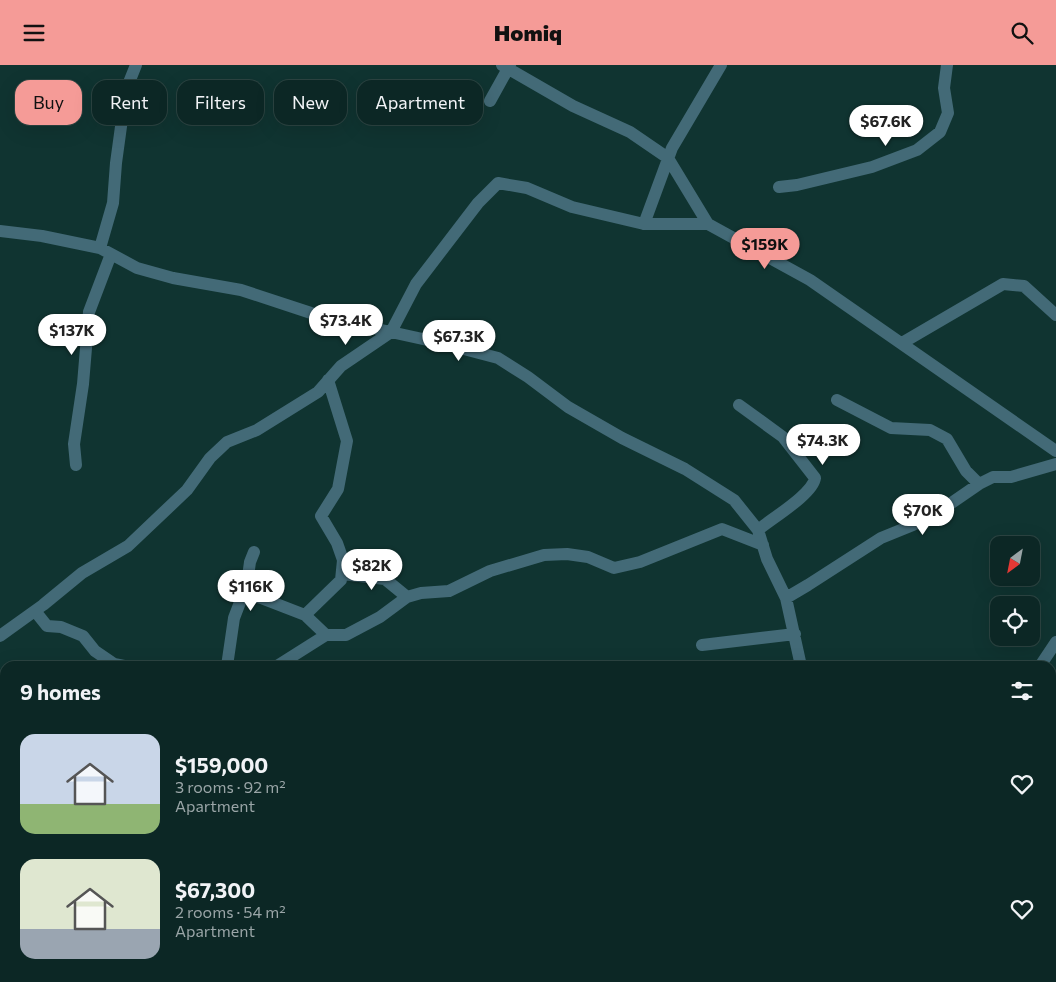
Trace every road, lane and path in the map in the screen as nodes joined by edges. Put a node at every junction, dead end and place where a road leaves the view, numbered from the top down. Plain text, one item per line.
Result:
1 (136, 65) edge
2 (721, 65) edge
3 (947, 65) edge
4 (507, 67) edge
5 (490, 101) dead end
6 (668, 157) junction
7 (779, 187) dead end
8 (644, 224) junction
9 (708, 224) junction
10 (0, 231) edge
11 (100, 248) junction
12 (112, 254) junction
13 (1056, 315) edge
14 (391, 332) junction
15 (902, 343) junction
16 (328, 380) junction
17 (837, 400) dead end
18 (739, 405) dead end
19 (1056, 451) edge
20 (1056, 464) edge
21 (76, 465) dead end
22 (979, 484) junction
23 (758, 530) junction
24 (762, 545) junction
25 (254, 552) dead end
26 (342, 574) junction
27 (244, 593) junction
28 (407, 597) junction
29 (786, 598) junction
30 (35, 611) junction
31 (305, 615) junction
32 (795, 634) junction
33 (326, 635) junction
34 (0, 636) edge
35 (1056, 642) edge
36 (702, 645) dead end
37 (109, 661) edge
38 (228, 661) edge
39 (285, 661) edge
40 (800, 661) edge
41 (1043, 661) edge

1 - 11 street
2 - 6 street
3 - 7 street
4 - 5 street
4 - 6 street
6 - 8 street
6 - 9 street
8 - 9 street
8 - 14 street
9 - 15 street
10 - 11 street
11 - 12 street
12 - 14 street
12 - 21 street
13 - 15 street
14 - 16 street
14 - 23 street
15 - 19 street
16 - 26 street
16 - 30 street
17 - 22 street
18 - 23 street
20 - 22 street
22 - 29 street
23 - 24 street
24 - 28 street
24 - 29 street
25 - 27 street
26 - 28 street
26 - 31 street
27 - 31 street
27 - 38 street
28 - 33 street
29 - 32 street
30 - 34 street
30 - 37 street
31 - 33 street
32 - 36 street
32 - 40 street
33 - 39 street
35 - 41 street

